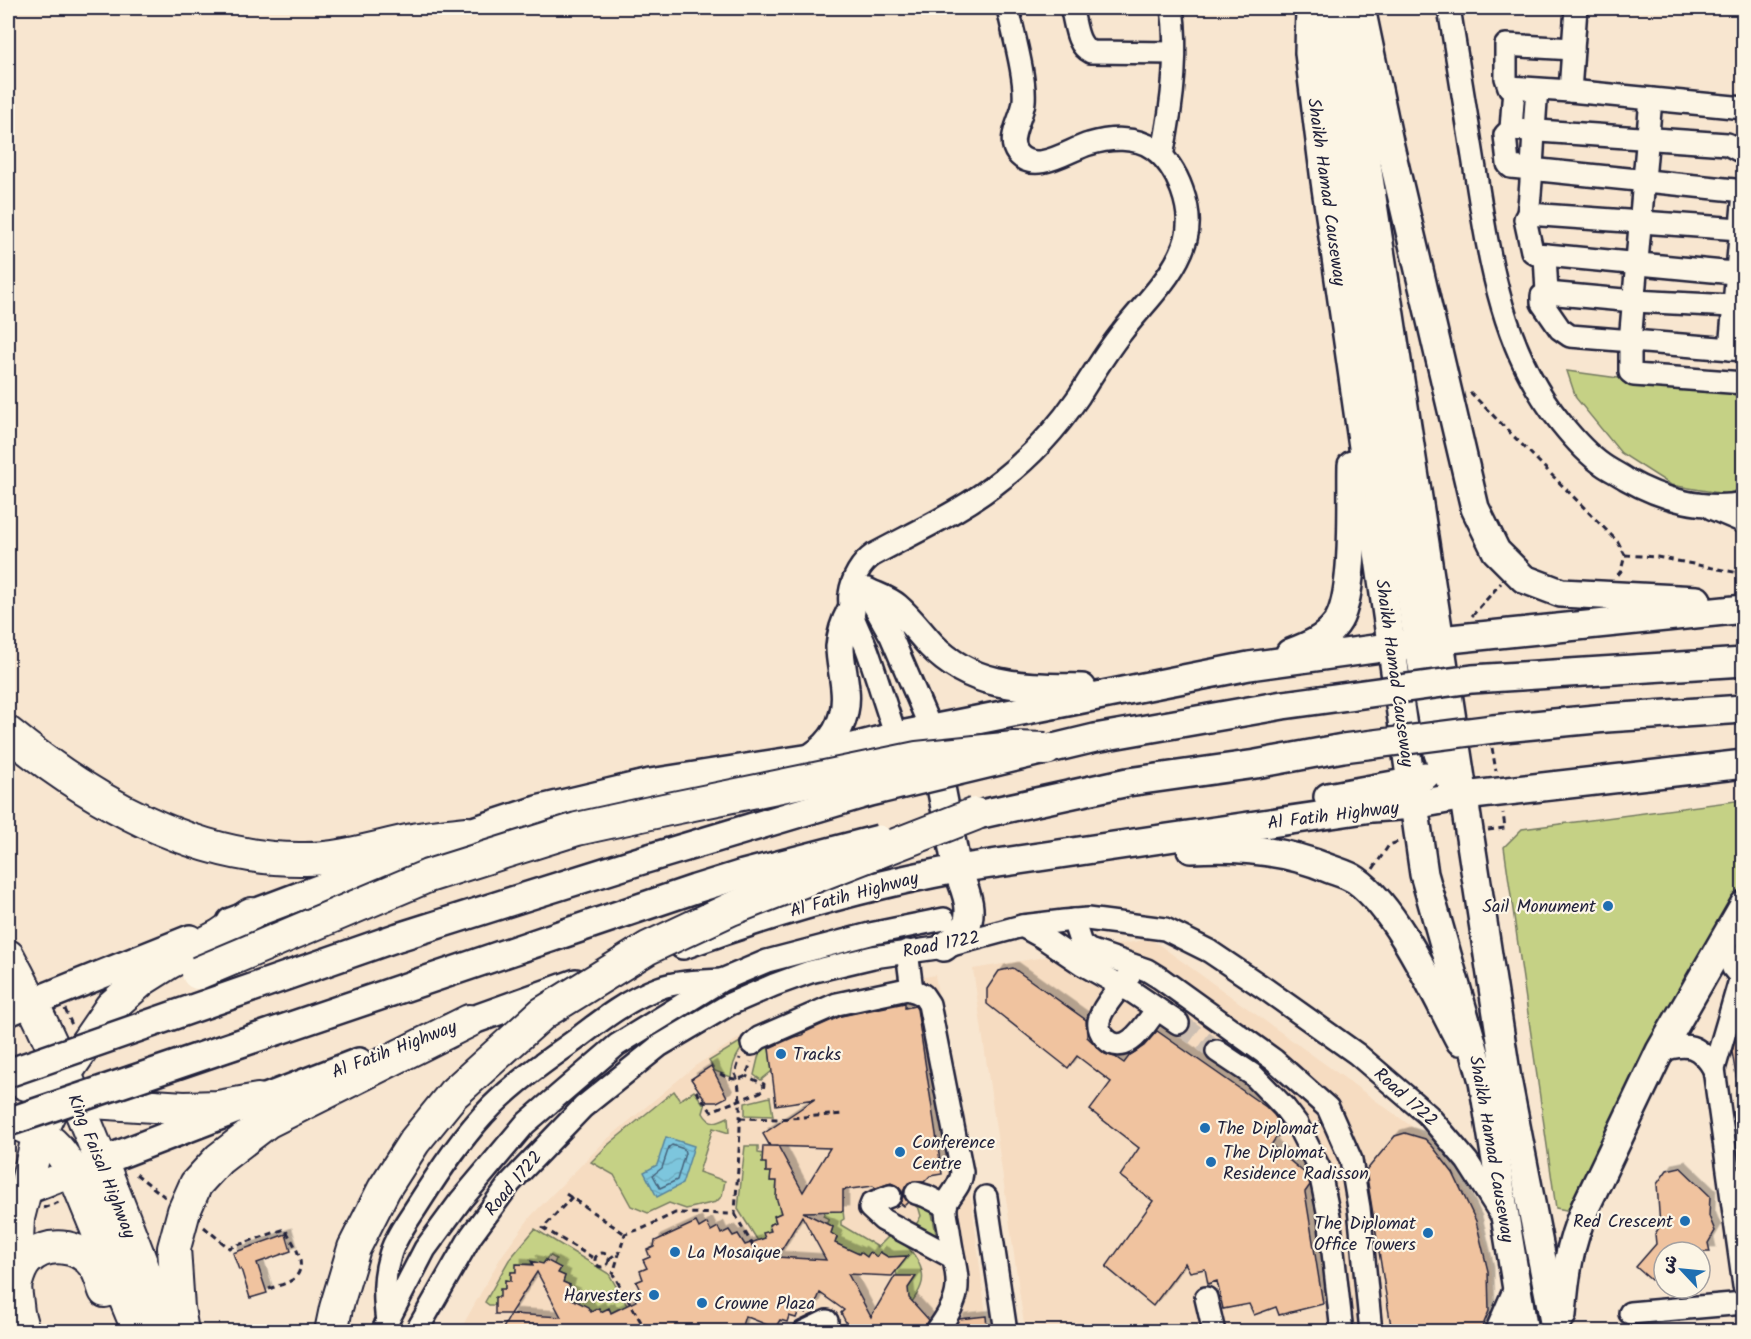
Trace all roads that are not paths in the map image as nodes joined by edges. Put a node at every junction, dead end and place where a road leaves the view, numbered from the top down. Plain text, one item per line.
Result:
1 (1008, 8) edge
2 (1071, 8) edge
3 (1172, 8) edge
4 (1311, 8) edge
5 (1320, 8) edge
6 (1343, 8) edge
7 (1361, 8) edge
8 (1449, 8) edge
9 (1576, 8) edge
10 (1573, 49) junction
11 (1174, 53) junction
12 (1515, 88) junction
13 (1536, 90) junction
14 (1569, 91) junction
15 (1651, 99) junction
16 (1743, 108) edge
17 (1511, 129) junction
18 (1533, 130) junction
19 (1647, 140) junction
20 (1743, 153) edge
21 (1162, 156) junction
22 (1533, 170) junction
23 (1644, 181) junction
24 (1743, 192) edge
25 (1528, 214) junction
26 (1641, 221) junction
27 (1740, 229) junction
28 (1545, 255) junction
29 (1638, 263) junction
30 (1740, 273) edge
31 (1548, 293) junction
32 (1634, 301) junction
33 (1738, 307) edge
34 (1630, 342) junction
35 (1736, 349) edge
36 (1743, 383) edge
37 (1357, 410) junction
38 (1743, 503) edge
39 (1705, 505) junction
40 (1743, 522) edge
41 (858, 594) junction
42 (1743, 603) edge
43 (1743, 609) edge
44 (1429, 642) junction
45 (1391, 647) junction
46 (1743, 662) edge
47 (1249, 666) junction
48 (1134, 689) junction
49 (1743, 709) edge
50 (8, 733) edge
51 (913, 733) junction
52 (1046, 749) junction
53 (811, 758) junction
54 (1440, 760) junction
55 (1743, 764) edge
56 (1412, 794) junction
57 (1464, 796) junction
58 (975, 814) junction
59 (467, 833) junction
60 (1148, 840) junction
61 (957, 869) junction
62 (1743, 905) edge
63 (251, 914) junction
64 (944, 919) dead end
65 (1073, 920) junction
66 (1022, 926) junction
67 (1724, 940) junction
68 (944, 947) junction
69 (907, 951) junction
70 (8, 956) edge
71 (767, 961) junction
72 (1136, 967) junction
73 (722, 980) junction
74 (1742, 980) edge
75 (774, 984) junction
76 (1122, 986) junction
77 (912, 990) junction
78 (19, 1008) edge
79 (1157, 1009) junction
80 (469, 1021) junction
81 (1178, 1023) tunnel mouth
82 (1217, 1051) tunnel mouth
83 (1660, 1051) junction
84 (749, 1052) road end
85 (1270, 1058) junction
86 (1714, 1069) junction
87 (16, 1078) edge
88 (1256, 1078) junction
89 (1483, 1081) junction
90 (69, 1082) junction
91 (258, 1100) junction
92 (8, 1122) edge
93 (39, 1134) junction
94 (1351, 1160) junction
95 (87, 1166) junction
96 (1319, 1168) junction
97 (916, 1193) dead end
98 (16, 1194) edge
99 (890, 1196) dead end
100 (986, 1197) dead end
101 (946, 1206) junction
102 (1505, 1221) junction
103 (1741, 1244) edge
104 (952, 1257) junction
105 (1516, 1286) junction
106 (1743, 1286) edge
107 (15, 1287) junction
108 (1206, 1298) dead end
109 (1743, 1303) edge
110 (1630, 1313) dead end
111 (827, 1321) dead end
112 (385, 1327) edge
113 (23, 1332) edge
114 (120, 1332) edge
115 (139, 1332) edge
116 (168, 1332) edge
117 (182, 1332) edge
118 (331, 1332) edge
119 (416, 1332) edge
120 (804, 1332) edge
121 (936, 1332) edge
122 (1006, 1332) edge
123 (1214, 1332) edge
124 (1342, 1332) edge
125 (1371, 1332) edge
126 (1496, 1332) edge
127 (1524, 1332) edge
128 (1556, 1332) edge
129 (1561, 1332) edge

1 - 21 street
2 - 11 street
3 - 11 street
4 - 37 main road, Shaikh Hamad Causeway
5 - 44 main road
6 - 44 main road, Shaikh Hamad Causeway
7 - 42 main road
8 - 39 street
9 - 10 street
10 - 12 street
10 - 14 street
11 - 21 street
12 - 13 street
12 - 17 street
13 - 14 street
13 - 18 street
14 - 15 street
15 - 16 street
15 - 19 street
17 - 18 street
17 - 22 street
18 - 19 street
18 - 22 street
19 - 20 street
19 - 23 street
21 - 41 street
22 - 23 street
22 - 25 street
23 - 24 street
23 - 26 street
24 - 27 street
25 - 26 street
25 - 28 street
26 - 27 street
26 - 29 street
27 - 30 street
28 - 29 street
28 - 31 street
29 - 30 street
29 - 32 street
30 - 33 street
31 - 32 street
31 - 34 street
32 - 33 street
32 - 34 street
33 - 35 street
34 - 35 street
34 - 36 street
37 - 45 main road, Shaikh Hamad Causeway
37 - 47 main road
38 - 39 street
39 - 40 street
41 - 48 main road
41 - 51 street
41 - 51 street
41 - 53 main road
43 - 44 main road
44 - 45 main road
44 - 54 main road
44 - 57 main road, Shaikh Hamad Causeway
45 - 47 main road
45 - 56 main road, Shaikh Hamad Causeway
46 - 52 main road, bridge
47 - 48 main road
48 - 51 main road
49 - 58 main road, bridge
50 - 59 highway
51 - 53 main road
51 - 61 main road
52 - 87 main road, bridge
52 - 90 highway, bridge
53 - 59 main road
54 - 56 main road
54 - 57 main road
55 - 57 main road, Al Fatih Highway
56 - 57 main road, Al Fatih Highway
56 - 60 main road, Al Fatih Highway
56 - 89 main road, Shaikh Hamad Causeway
57 - 128 main road, Shaikh Hamad Causeway
58 - 92 main road, bridge
58 - 118 highway, bridge
59 - 63 main road
60 - 61 main road, Al Fatih Highway
60 - 89 main road
61 - 68 main road
61 - 80 main road, Al Fatih Highway
62 - 67 main road
63 - 78 main road
63 - 90 highway
64 - 71 street
65 - 66 street, Road 1722
65 - 72 street
65 - 102 street, Road 1722
66 - 68 street, Road 1722
66 - 76 street
67 - 74 street
67 - 83 main road
68 - 69 street, Road 1722
69 - 75 street, Road 1722
69 - 77 street
70 - 78 highway, King Faisal Highway
71 - 73 street
71 - 75 street
72 - 76 street
72 - 85 street
73 - 112 street
73 - 112 street
74 - 86 street
75 - 119 street, Road 1722
76 - 79 street
76 - 79 street
77 - 84 street
77 - 101 street
78 - 87 highway
78 - 90 highway, King Faisal Highway
79 - 81 street
80 - 91 main road, Al Fatih Highway
80 - 117 highway
82 - 88 street
83 - 86 street
83 - 129 main road
85 - 88 street
85 - 94 street
86 - 103 street
87 - 90 highway
87 - 92 highway
88 - 96 street
89 - 102 main road, Shaikh Hamad Causeway
90 - 91 highway
90 - 93 highway
90 - 95 highway, King Faisal Highway
91 - 95 main road, Al Fatih Highway
92 - 93 highway
93 - 95 highway
93 - 98 highway
94 - 96 street
94 - 125 street
95 - 98 main road, Al Fatih Highway
95 - 115 highway
95 - 116 highway, King Faisal Highway
96 - 124 street
97 - 101 street
98 - 107 highway
99 - 104 street
100 - 122 street
101 - 104 street
102 - 105 main road, Shaikh Hamad Causeway
103 - 106 street
104 - 121 street
105 - 126 street
105 - 127 main road, Shaikh Hamad Causeway
107 - 113 highway
107 - 114 highway
108 - 123 street
109 - 110 street
111 - 120 street

